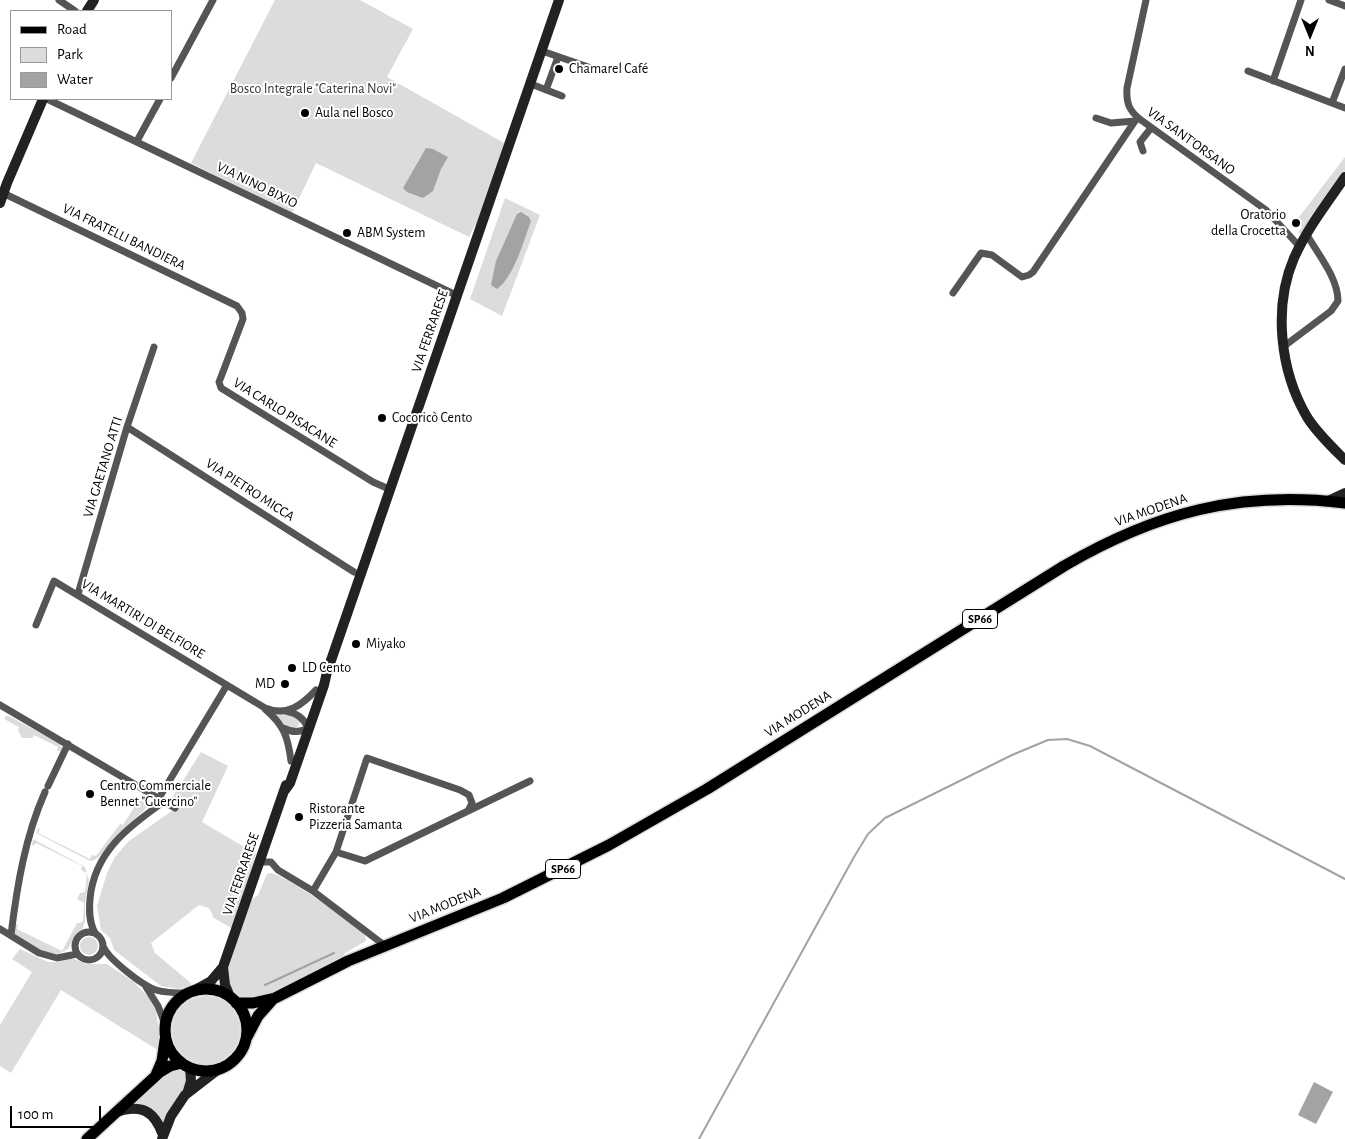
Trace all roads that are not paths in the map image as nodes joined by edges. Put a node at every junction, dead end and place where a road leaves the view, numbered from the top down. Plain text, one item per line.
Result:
1 (59, 0) edge
2 (213, 0) edge
3 (559, 0) edge
4 (1146, 0) edge
5 (1301, 0) edge
6 (1329, 0) edge
7 (1345, 6) edge
8 (74, 10) edge
9 (542, 51) junction
10 (558, 56) junction
11 (594, 69) dead end
12 (1345, 69) edge
13 (1248, 71) dead end
14 (172, 76) edge
15 (1273, 81) junction
16 (531, 84) junction
17 (546, 90) junction
18 (562, 96) dead end
19 (43, 100) edge
20 (49, 100) edge
21 (159, 100) edge
22 (1332, 103) junction
23 (1345, 108) edge
24 (1096, 118) dead end
25 (1136, 119) junction
26 (1152, 128) junction
27 (137, 141) junction
28 (1143, 151) dead end
29 (1345, 177) edge
30 (3, 189) edge
31 (1307, 235) junction
32 (1300, 246) junction
33 (953, 293) dead end
34 (456, 295) junction
35 (234, 304) joint
36 (154, 347) dead end
37 (1284, 347) junction
38 (127, 427) junction
39 (1345, 460) edge
40 (389, 489) junction
41 (1345, 493) edge
42 (1328, 501) junction
43 (1345, 503) edge
44 (357, 573) junction
45 (78, 594) junction
46 (36, 625) dead end
47 (327, 672) junction
48 (227, 686) junction
49 (316, 690) junction
50 (258, 704) junction
51 (0, 705) edge
52 (284, 710) junction
53 (304, 726) junction
54 (283, 728) junction
55 (68, 744) junction
56 (291, 761) junction
57 (530, 780) dead end
58 (285, 790) junction
59 (159, 798) junction
60 (175, 808) dead end
61 (152, 810) junction
62 (468, 811) junction
63 (336, 852) junction
64 (261, 862) junction
65 (313, 891) junction
66 (90, 914) junction
67 (0, 929) edge
68 (95, 933) junction
69 (81, 934) junction
70 (11, 935) junction
71 (384, 945) junction
72 (75, 946) junction
73 (104, 948) junction
74 (77, 954) junction
75 (62, 956) junction
76 (96, 960) junction
77 (117, 964) junction
78 (223, 967) junction
79 (145, 985) junction
80 (191, 992) junction
81 (275, 998) junction
82 (233, 1000) junction
83 (165, 1024) junction
84 (165, 1036) junction
85 (246, 1040) junction
86 (186, 1066) junction
87 (220, 1068) junction
88 (154, 1078) junction
89 (188, 1090) junction
90 (116, 1112) junction
91 (162, 1137) edge
92 (88, 1139) edge

1 - 8 street
2 - 14 street
3 - 9 main road, VIA FERRARESE
4 - 25 street, VIA SANT'ORSANO
5 - 15 street
6 - 7 street
9 - 10 street
9 - 16 main road, VIA FERRARESE
10 - 11 street
10 - 17 street
12 - 22 street
13 - 15 street
15 - 22 street
16 - 17 street
16 - 34 main road, VIA FERRARESE
17 - 18 street
19 - 30 main road
20 - 27 street, VIA NINO BIXIO
21 - 27 street
22 - 23 street
24 - 25 street
25 - 26 street, VIA SANT'ORSANO
25 - 33 street
26 - 28 street
26 - 32 street, VIA SANT'ORSANO
27 - 34 street, VIA NINO BIXIO
29 - 31 main road
30 - 35 street, VIA FRATELLI BANDIERA
31 - 32 main road
31 - 37 street
32 - 37 main road
34 - 40 main road, VIA FERRARESE
35 - 40 street, VIA CARLO PISACANE
36 - 38 street, VIA GAETANO ATTI
37 - 39 main road
38 - 44 street, VIA PIETRO MICCA
38 - 45 street, VIA GAETANO ATTI
40 - 44 main road, VIA FERRARESE
41 - 42 main road
42 - 43 main road, VIA MODENA / SP66
42 - 71 main road, VIA MODENA / SP66
44 - 47 main road, VIA FERRARESE
45 - 46 street, VIA MARTIRI DI BELFIORE
45 - 48 street, VIA MARTIRI DI BELFIORE
47 - 49 main road, VIA FERRARESE
47 - 53 main road, VIA FERRARESE
48 - 50 street, VIA MARTIRI DI BELFIORE
48 - 59 street
49 - 52 street
49 - 53 main road, VIA FERRARESE
50 - 52 street, VIA MARTIRI DI BELFIORE
50 - 54 street, VIA MARTIRI DI BELFIORE
51 - 55 street
52 - 53 street, VIA MARTIRI DI BELFIORE
53 - 54 street
53 - 56 main road, VIA FERRARESE
53 - 58 main road, VIA FERRARESE
54 - 56 street, VIA MARTIRI DI BELFIORE
55 - 59 street
55 - 70 street
56 - 58 main road, VIA FERRARESE
57 - 62 street
58 - 64 main road, VIA FERRARESE
59 - 60 street
59 - 61 street
59 - 61 street
61 - 66 street
62 - 63 street
62 - 63 street
63 - 65 street
64 - 65 street
64 - 78 main road, VIA FERRARESE
65 - 71 street
66 - 68 street
66 - 69 street
67 - 70 street
68 - 69 street
68 - 73 street
69 - 72 street
70 - 75 street
71 - 81 main road, VIA MODENA / SP66
72 - 74 street
72 - 75 street
73 - 76 street
73 - 77 street
74 - 75 street
74 - 76 street
76 - 77 street
77 - 79 street
78 - 80 main road, VIA FERRARESE
78 - 82 main road
79 - 80 street
79 - 83 street
80 - 82 main road, VIA MODENA / SP66
80 - 83 main road
81 - 82 main road, VIA MODENA / SP66
81 - 85 main road, VIA MODENA / SP66
82 - 85 main road
83 - 84 main road
84 - 86 main road
84 - 88 main road
85 - 87 main road, VIA MODENA / SP66
86 - 87 main road
86 - 88 main road
86 - 89 main road
87 - 89 main road
88 - 90 main road
89 - 91 main road
90 - 91 main road
90 - 92 main road

